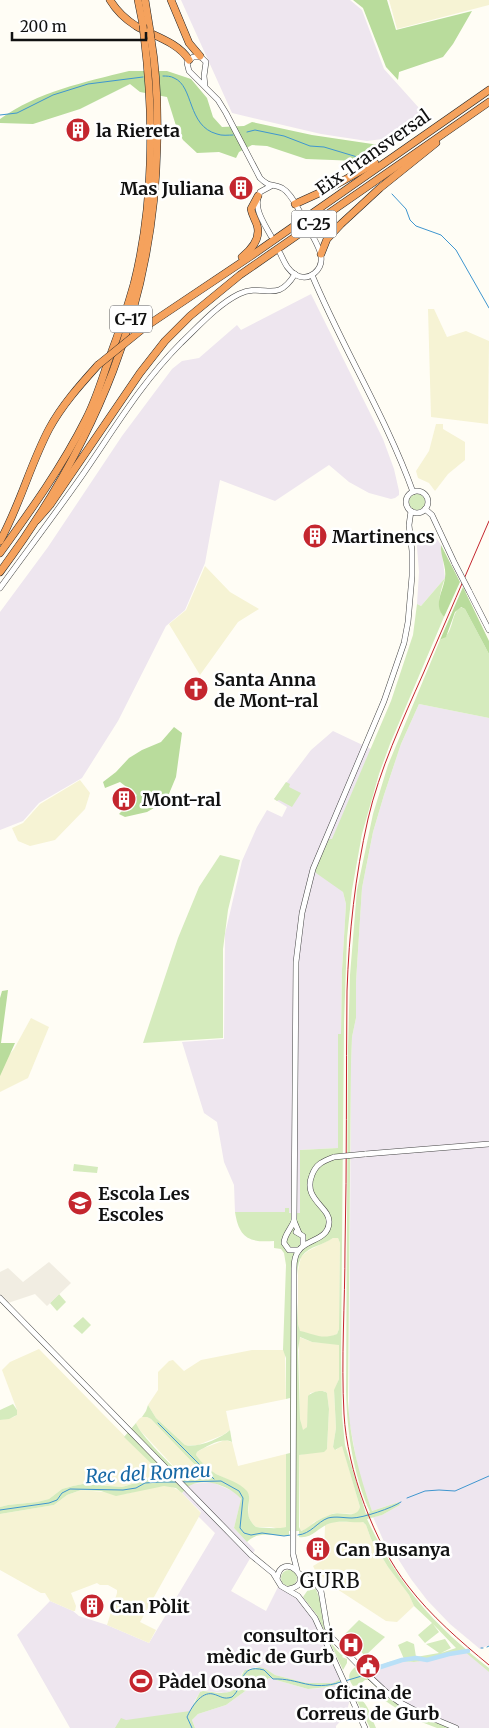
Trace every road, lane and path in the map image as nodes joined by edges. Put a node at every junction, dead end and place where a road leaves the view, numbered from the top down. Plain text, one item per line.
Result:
1 (110, 0) edge
2 (138, 0) edge
3 (145, 0) edge
4 (171, 0) edge
5 (149, 35) junction
6 (200, 56) junction
7 (188, 60) junction
8 (204, 72) junction
9 (194, 75) junction
10 (204, 86) junction
11 (489, 90) edge
12 (154, 99) junction
13 (489, 102) edge
14 (453, 126) junction
15 (417, 139) junction
16 (260, 178) junction
17 (271, 186) junction
18 (259, 194) junction
19 (295, 204) junction
20 (302, 215) dead end
21 (310, 231) dead end
22 (271, 236) dead end
23 (280, 253) dead end
24 (321, 254) junction
25 (295, 274) junction
26 (312, 275) junction
27 (216, 279) junction
28 (413, 492) junction
29 (425, 509) junction
30 (411, 511) junction
31 (37, 520) junction
32 (0, 541) edge
33 (0, 553) edge
34 (0, 572) edge
35 (0, 588) edge
36 (489, 630) edge
37 (489, 1144) edge
38 (294, 1221) junction
39 (289, 1233) junction
40 (300, 1234) junction
41 (318, 1238) junction
42 (301, 1248) junction
43 (288, 1249) junction
44 (294, 1268) junction
45 (0, 1298) edge
46 (294, 1554) junction
47 (287, 1566) junction
48 (268, 1569) junction
49 (281, 1570) junction
50 (298, 1572) junction
51 (277, 1579) junction
52 (310, 1580) junction
53 (298, 1584) junction
54 (289, 1589) junction
55 (298, 1596) junction
56 (366, 1728) edge
57 (456, 1728) edge

1 - 7 highway
2 - 5 highway, C-17, bridge
3 - 5 highway, C-17
4 - 6 highway
5 - 12 highway, C-17
6 - 7 street
6 - 8 street
7 - 9 street
8 - 9 street
8 - 10 street
9 - 10 street
10 - 16 street
11 - 15 highway, Eix Transversal / C-25
12 - 31 highway, C-17
12 - 33 highway, C-17
13 - 14 highway, Eix Transversal / C-25
14 - 24 highway
14 - 31 highway, Eix Transversal / C-25
15 - 19 highway
15 - 27 highway, Eix Transversal / C-25
16 - 17 street
16 - 18 street
17 - 18 street
17 - 19 street
18 - 22 street
18 - 27 highway
19 - 20 street
21 - 24 street
23 - 25 street
24 - 26 street
25 - 26 street
25 - 35 street
26 - 28 street
27 - 32 highway, Eix Transversal / C-25, bridge
28 - 29 street
28 - 30 street
29 - 30 street
29 - 36 street, bridge
30 - 38 street
31 - 34 highway, C-17
37 - 41 street, bridge
38 - 39 street
38 - 40 street
39 - 40 street
39 - 43 street
40 - 41 street
40 - 42 street
41 - 42 street
42 - 43 street
42 - 44 street
43 - 44 street
44 - 46 street
45 - 48 street
46 - 47 street
46 - 50 street
47 - 49 street
47 - 50 street
48 - 49 street
48 - 51 street
49 - 51 street
50 - 52 street
50 - 53 street
51 - 54 street
52 - 53 street
52 - 57 street
53 - 54 street
53 - 55 street
54 - 55 street
55 - 56 street

